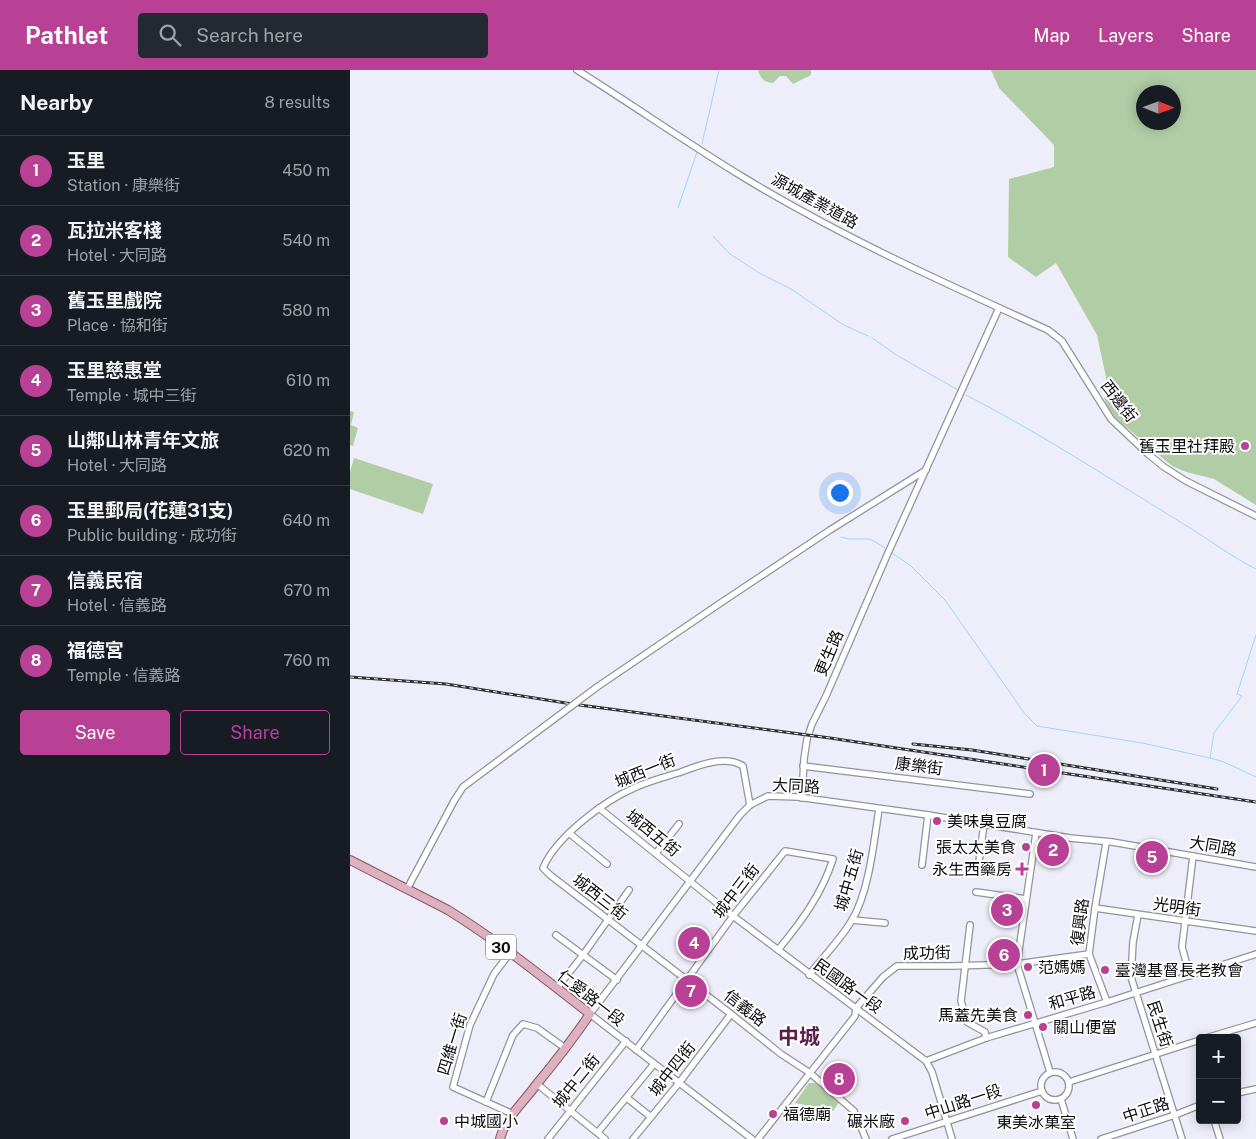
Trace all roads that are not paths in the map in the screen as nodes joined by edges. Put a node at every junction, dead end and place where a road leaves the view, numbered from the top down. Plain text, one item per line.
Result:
1 (577, 70) edge
2 (999, 308) junction
3 (1052, 334) joint
4 (926, 470) junction
5 (1256, 516) edge
6 (803, 766) junction
7 (1030, 794) dead end
8 (802, 798) junction
9 (750, 805) junction
10 (599, 808) junction
11 (879, 809) junction
12 (928, 816) junction
13 (679, 824) dead end
14 (984, 824) junction
15 (569, 833) junction
16 (1036, 833) junction
17 (1106, 843) junction
18 (656, 853) junction
19 (1193, 856) junction
20 (350, 860) edge
21 (607, 864) dead end
22 (922, 865) dead end
23 (1256, 867) edge
24 (543, 868) joint
25 (978, 869) dead end
26 (690, 881) junction
27 (407, 889) junction
28 (629, 890) dead end
29 (976, 892) dead end
30 (1026, 899) junction
31 (1095, 908) junction
32 (1138, 915) junction
33 (733, 916) junction
34 (607, 920) junction
35 (852, 920) junction
36 (1185, 921) junction
37 (885, 923) dead end
38 (970, 925) dead end
39 (1256, 931) edge
40 (556, 935) dead end
41 (642, 946) junction
42 (778, 950) junction
43 (510, 954) junction
44 (1089, 954) junction
45 (1256, 954) edge
46 (583, 955) junction
47 (1017, 964) junction
48 (964, 966) junction
49 (809, 975) junction
50 (1190, 976) junction
51 (617, 980) junction
52 (687, 980) junction
53 (557, 988) junction
54 (1135, 993) junction
55 (1107, 1002) junction
56 (856, 1008) junction
57 (590, 1014) junction
58 (731, 1014) junction
59 (1256, 1015) edge
60 (1036, 1022) junction
61 (1256, 1024) edge
62 (1220, 1034) edge
63 (986, 1038) junction
64 (626, 1041) junction
65 (1196, 1041) edge
66 (565, 1048) junction
67 (636, 1050) junction
68 (1156, 1054) junction
69 (926, 1061) junction
70 (654, 1064) junction
71 (1050, 1072) junction
72 (810, 1073) junction
73 (1069, 1082) junction
74 (679, 1083) junction
75 (537, 1084) junction
76 (1256, 1089) edge
77 (1042, 1091) junction
78 (1241, 1093) edge
79 (627, 1098) junction
80 (1061, 1099) junction
81 (486, 1102) junction
82 (1196, 1107) edge
83 (570, 1110) junction
84 (513, 1114) junction
85 (1175, 1115) junction
86 (652, 1117) junction
87 (946, 1121) junction
88 (1215, 1124) edge
89 (598, 1132) junction
90 (500, 1139) edge
91 (548, 1139) edge
92 (605, 1139) edge
93 (633, 1139) edge
94 (752, 1139) edge
95 (758, 1139) edge
96 (866, 1139) edge
97 (892, 1139) edge
98 (952, 1139) edge
99 (1073, 1139) edge
100 (1101, 1139) edge
101 (1182, 1139) edge
102 (1220, 1139) edge

1 - 2 street, 源城產業道路
2 - 3 street, 源城產業道路
2 - 4 street, 更生路
3 - 5 street, 西邊街
4 - 6 street, 更生路
4 - 27 street, bridge
6 - 7 street, 康樂街
6 - 8 street, 更生路
8 - 9 street, 大同路
8 - 11 street, 大同路
9 - 10 street, 城西一街
9 - 26 street, 大同路
10 - 15 street, 城西一街
10 - 18 street, 城西五街
11 - 12 street, 大同路
11 - 35 street, 城中五街
12 - 14 street, 大同路
12 - 22 street
13 - 18 street
14 - 16 street, 大同路
14 - 25 street
15 - 21 street
15 - 24 street, 城西一街
16 - 17 street, 大同路
16 - 30 street
17 - 19 street, 大同路
17 - 31 street, 復興路
18 - 26 street, 城西五街
19 - 23 street, 大同路
19 - 36 street
20 - 27 main road, 30
24 - 34 street, 城西三街
26 - 33 street, 民國路一段
26 - 41 street, 大同路
27 - 43 main road, 仁愛路一段 / 30
28 - 34 street
29 - 30 street
30 - 47 street
31 - 32 street, 光明街
31 - 44 street, 復興路
32 - 36 street, 光明街
32 - 54 street, 民生街
33 - 42 street, 民國路一段
33 - 42 street, 城中三街
33 - 52 street, 城中三街
34 - 41 street, 城西三街
34 - 46 street
35 - 37 street
35 - 49 street, 城中五街
36 - 39 street, 光明街
36 - 50 street
38 - 48 street
40 - 46 street
41 - 51 street, 大同路
41 - 52 street, 信義路
42 - 49 street, 民國路一段
43 - 53 main road, 仁愛路一段 / 30
43 - 81 street, 四維一街
44 - 47 street, 成功街
44 - 55 street, 復興路
45 - 50 street, 和平路
46 - 51 street
46 - 53 street
47 - 48 street, 成功街
47 - 60 street
48 - 56 street, 成功街
48 - 63 street
49 - 56 street, 民國路一段
50 - 54 street, 和平路
51 - 57 street, 大同路
52 - 58 street, 信義路
52 - 67 street, 城中三街
53 - 57 main road, 仁愛路一段 / 30
54 - 55 street, 和平路
54 - 68 street, 民生街
55 - 60 street, 和平路
56 - 69 street, 民國路一段
56 - 72 street, 成功街
57 - 64 street, 仁愛路一段
57 - 66 main road, 大同路
58 - 72 street, 信義路
58 - 74 street, 城中四街
59 - 61 street
60 - 63 street, 和平路
60 - 71 street
61 - 62 street
63 - 69 street, 和平路
64 - 67 street, 仁愛路一段
64 - 83 street, 城中二街
65 - 68 street
66 - 75 main road, 大同路
66 - 81 street
67 - 70 street, 仁愛路一段
68 - 73 street
68 - 85 street, 民生街
69 - 87 street
70 - 74 street, 仁愛路一段
70 - 79 street
71 - 73 street
71 - 77 street
72 - 95 street, 成功街
72 - 96 street, 信義路
73 - 80 street
74 - 86 street, 城中四街
74 - 94 street, 仁愛路一段
75 - 83 street
75 - 84 main road, 大同路
76 - 78 street
77 - 80 street
77 - 87 street, 中山路一段
79 - 86 street
79 - 89 street
80 - 99 street
81 - 84 street, 四維一街
82 - 85 street, 中正路
83 - 89 street
83 - 91 street, 城中二街
84 - 90 main road, 大同路
85 - 100 street, 中正路
85 - 101 street, 民生街
86 - 93 street, 城中四街
87 - 97 street, 中山路一段
87 - 98 street
88 - 102 street
89 - 92 street

